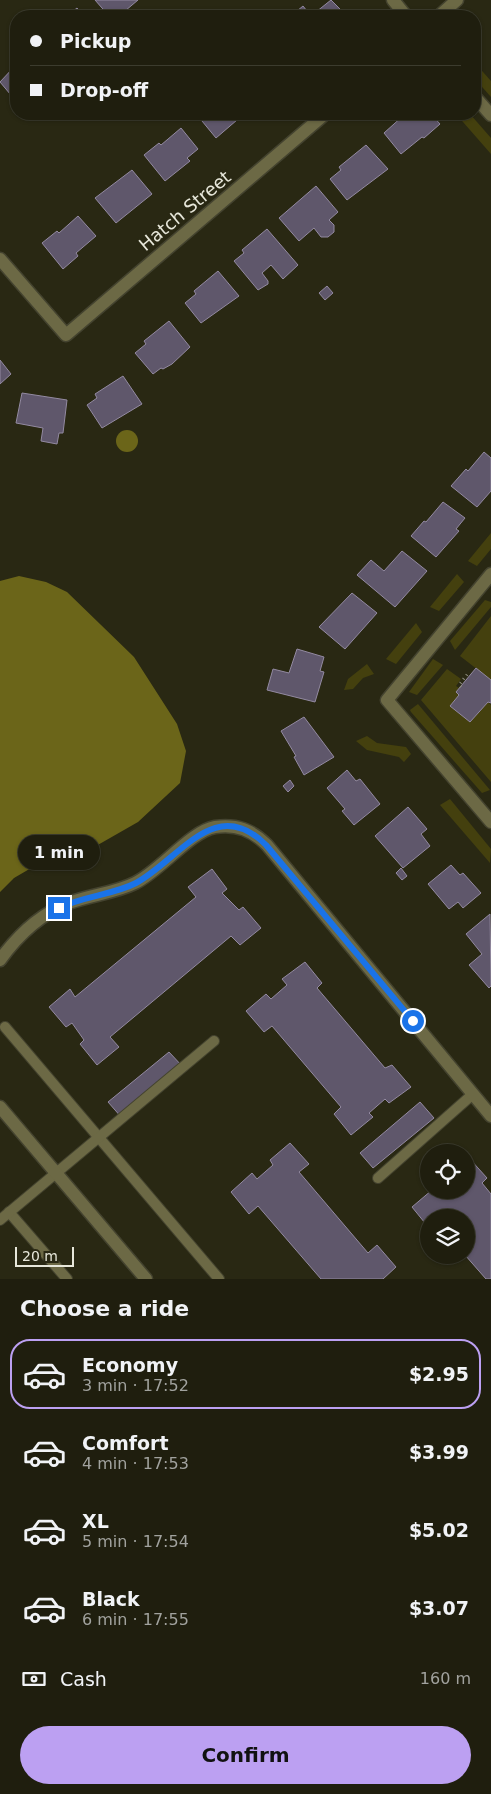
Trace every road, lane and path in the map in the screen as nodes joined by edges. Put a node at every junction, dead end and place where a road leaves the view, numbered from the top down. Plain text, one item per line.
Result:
1 (393, 0) edge
2 (457, 0) edge
3 (401, 10) edge
4 (446, 10) edge
5 (481, 104) edge
6 (491, 115) edge
7 (319, 120) edge
8 (0, 259) edge
9 (491, 574) edge
10 (469, 672) dead end
11 (461, 687) dead end
12 (491, 822) edge
13 (0, 960) edge
14 (6, 1027) dead end
15 (214, 1042) dead end
16 (474, 1094) junction
17 (0, 1107) edge
18 (491, 1116) edge
19 (99, 1137) junction
20 (56, 1172) junction
21 (378, 1178) dead end
22 (9, 1212) junction
23 (0, 1220) edge
24 (67, 1279) edge
25 (146, 1279) edge
26 (218, 1279) edge

1 - 3 street
2 - 4 street
5 - 6 street
7 - 8 street, Hatch Street
9 - 12 street
10 - 11 path
13 - 16 street
14 - 19 lane
15 - 19 lane
16 - 18 street
16 - 21 lane
17 - 20 street
19 - 20 lane
19 - 26 lane
20 - 22 lane
20 - 25 street
22 - 23 lane
22 - 24 lane

